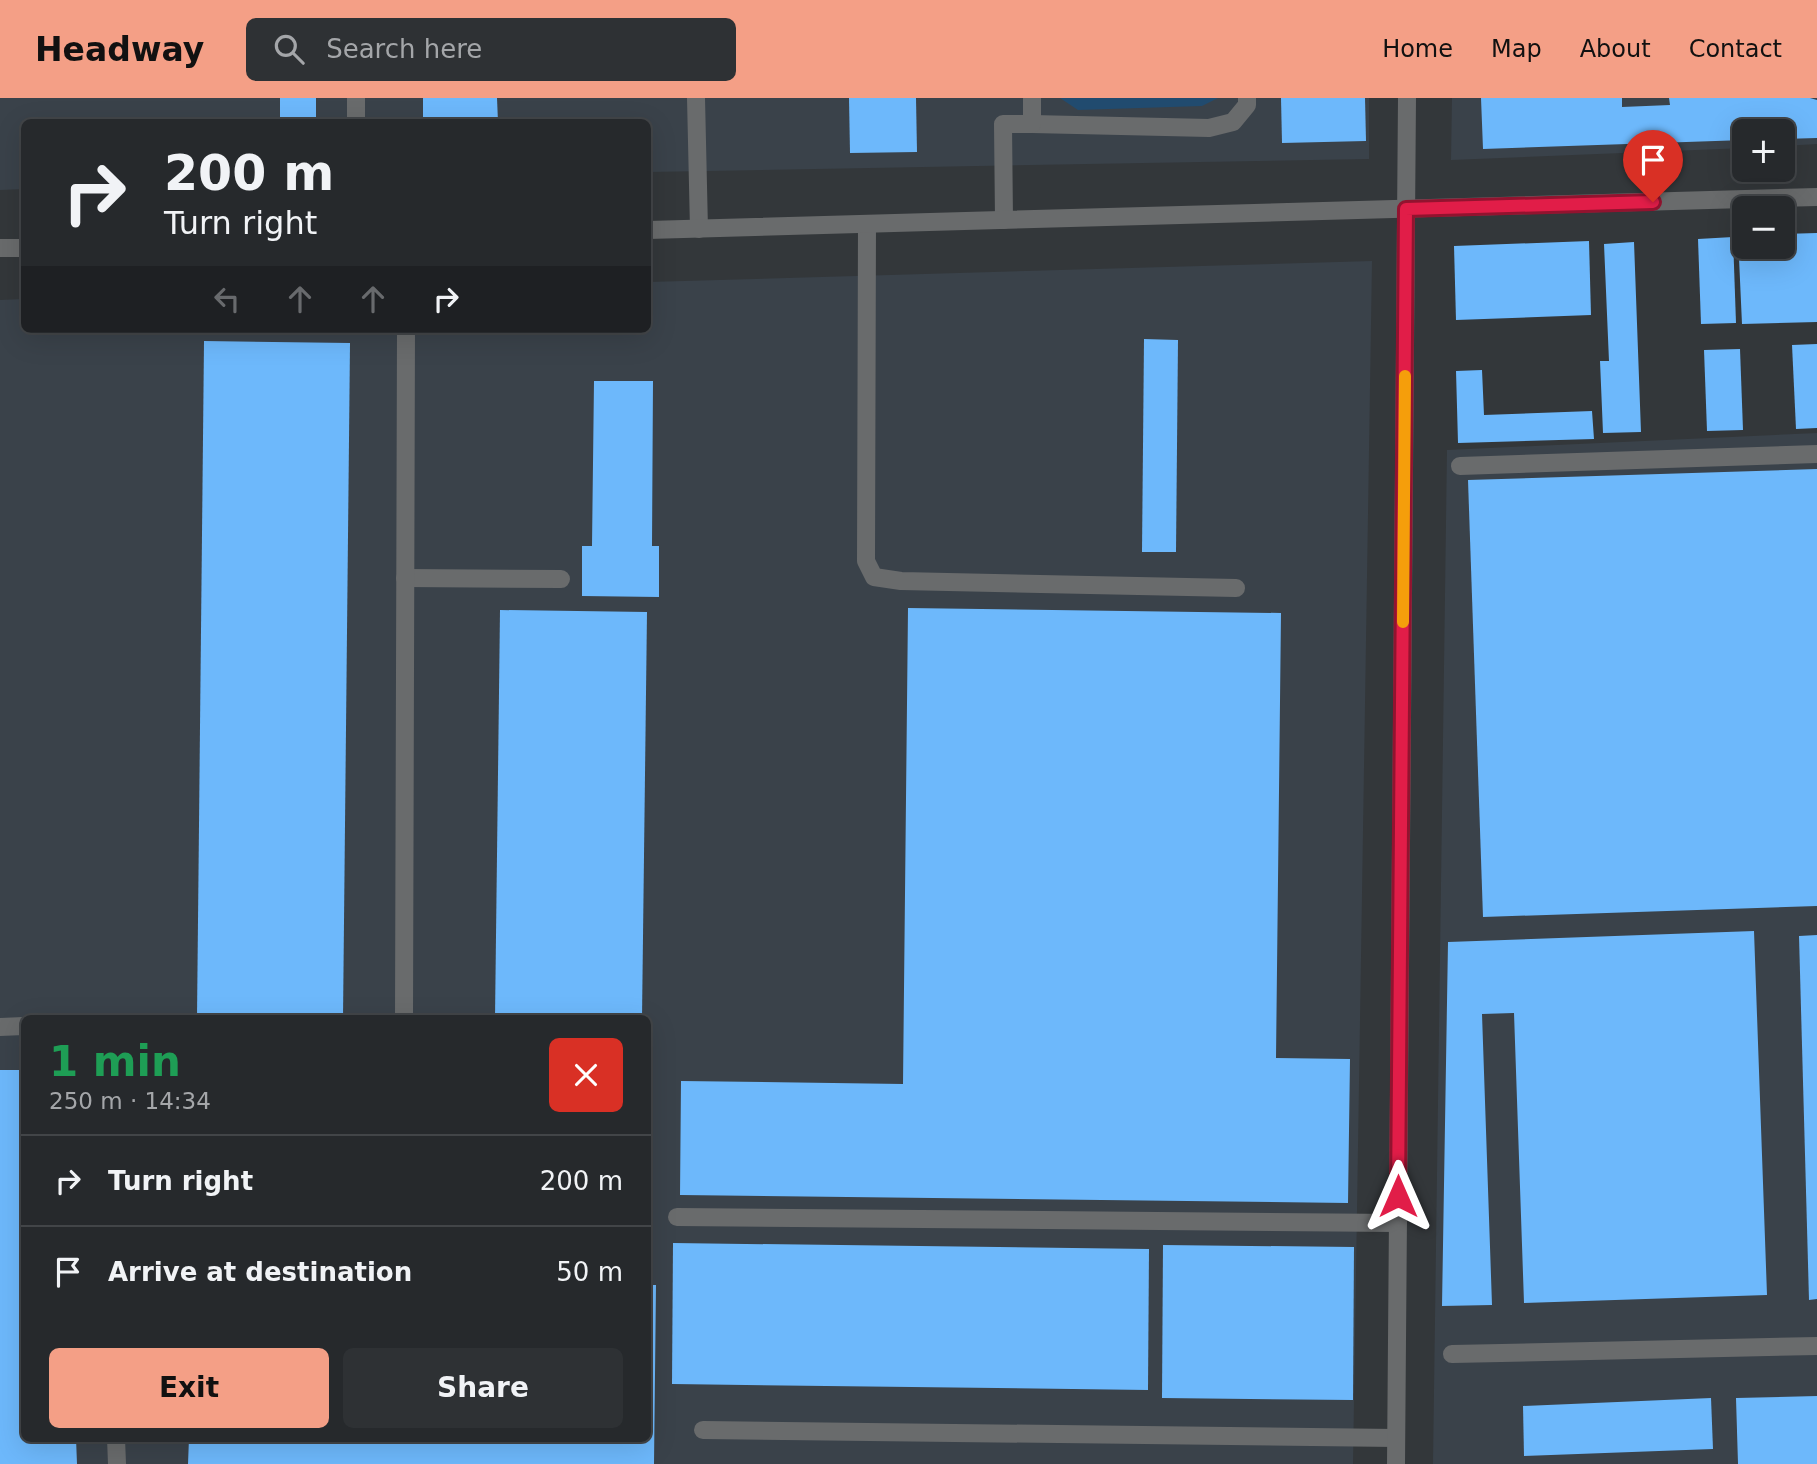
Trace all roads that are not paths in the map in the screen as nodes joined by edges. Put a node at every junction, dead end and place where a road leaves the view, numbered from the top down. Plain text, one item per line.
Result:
1 (356, 98) edge
2 (696, 98) edge
3 (1032, 98) edge
4 (1247, 98) edge
5 (1407, 98) edge
6 (356, 119) edge
7 (1032, 124) junction
8 (1817, 197) edge
9 (1406, 209) junction
10 (1004, 220) junction
11 (867, 224) junction
12 (699, 229) junction
13 (651, 230) edge
14 (0, 248) edge
15 (21, 248) edge
16 (406, 333) edge
17 (1817, 454) edge
18 (1460, 466) dead end
19 (405, 578) junction
20 (561, 579) dead end
21 (1236, 588) dead end
22 (404, 1015) edge
23 (21, 1026) edge
24 (0, 1027) edge
25 (677, 1217) dead end
26 (1398, 1223) junction
27 (1817, 1346) edge
28 (1452, 1354) dead end
29 (703, 1430) dead end
30 (1396, 1438) junction
31 (116, 1442) edge
32 (117, 1464) edge
33 (1396, 1464) edge

1 - 6 street
2 - 12 street
3 - 7 street
4 - 7 street
5 - 9 street
7 - 10 street
8 - 9 street
9 - 10 street
9 - 26 street
10 - 11 street
11 - 12 street
11 - 21 street
12 - 13 street
14 - 15 street
16 - 19 street
17 - 18 street
19 - 20 street
19 - 22 street
23 - 24 street
25 - 26 street
26 - 30 street
27 - 28 street
29 - 30 street
30 - 33 street
31 - 32 street

